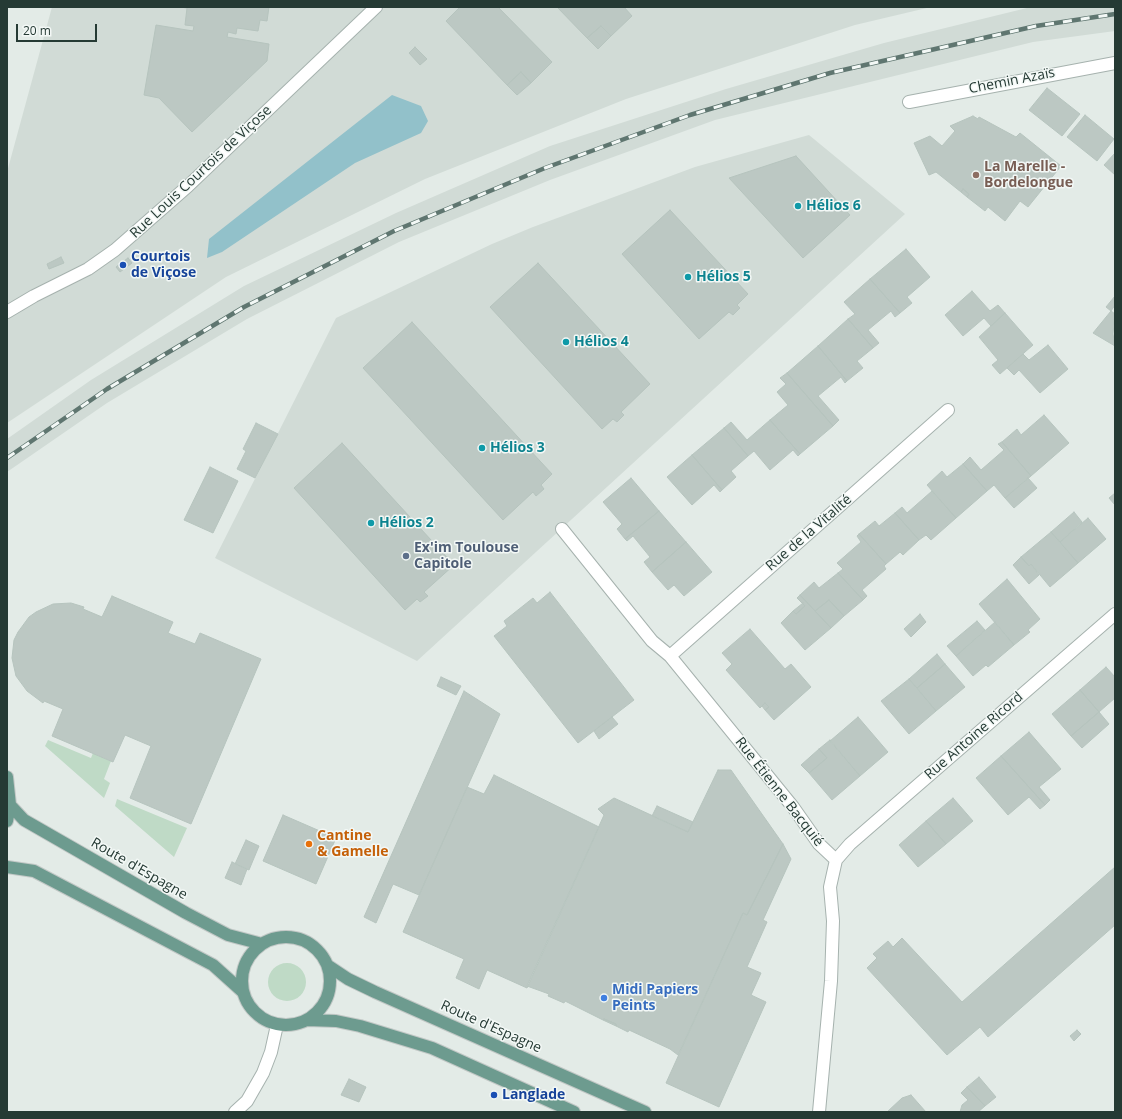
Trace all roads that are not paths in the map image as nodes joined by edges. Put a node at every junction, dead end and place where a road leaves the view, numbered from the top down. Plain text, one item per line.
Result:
1 (376, 7) edge
2 (1115, 63) edge
3 (909, 102) dead end
4 (7, 312) edge
5 (948, 410) dead end
6 (562, 529) dead end
7 (1115, 614) edge
8 (670, 656) junction
9 (7, 777) edge
10 (10, 805) junction
11 (7, 821) edge
12 (836, 860) junction
13 (7, 867) edge
14 (262, 944) junction
15 (327, 965) junction
16 (243, 992) junction
17 (307, 1020) junction
18 (277, 1025) junction
19 (235, 1112) edge
20 (574, 1112) edge
21 (645, 1112) edge
22 (819, 1112) edge

1 - 4 street, Rue Louis Courtois de Viçose
2 - 3 street, Chemin Azaïs
5 - 8 street, Rue de la Vitalité
6 - 8 street, Rue Étienne Bacquié
7 - 12 street, Rue Antoine Ricord
8 - 12 street, Rue Étienne Bacquié
9 - 10 main road
10 - 11 main road
10 - 14 main road, Route d'Espagne
12 - 22 street
13 - 16 main road
14 - 15 main road
14 - 16 main road
15 - 17 main road
15 - 21 main road, Route d'Espagne
16 - 18 main road
17 - 18 main road
17 - 20 main road
18 - 19 street

